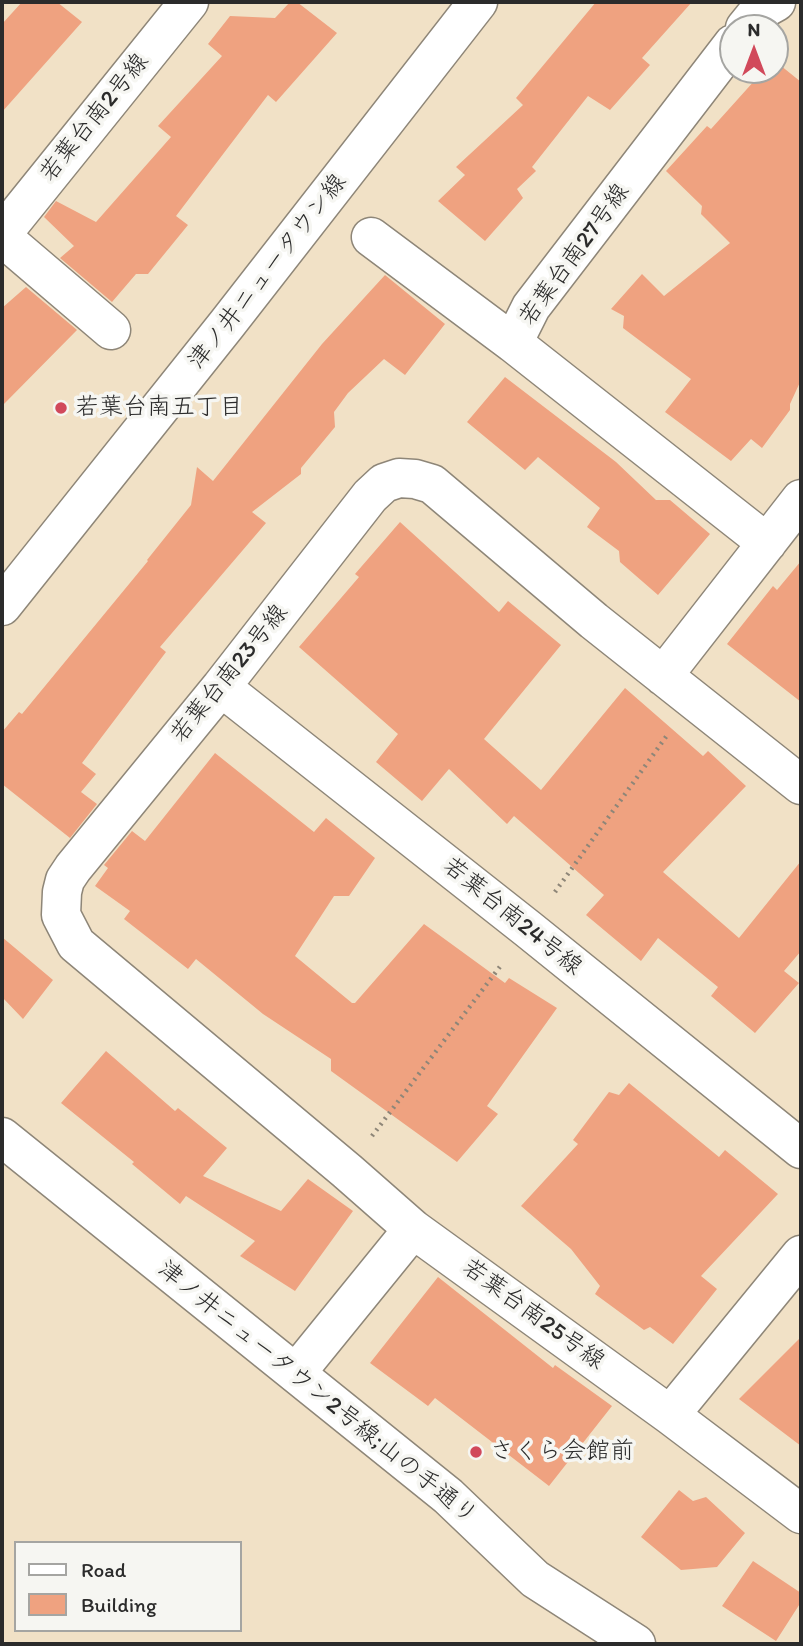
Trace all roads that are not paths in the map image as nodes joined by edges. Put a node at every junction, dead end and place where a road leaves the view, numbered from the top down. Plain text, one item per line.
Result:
1 (189, 2) edge
2 (478, 2) edge
3 (776, 2) edge
4 (756, 14) edge
5 (719, 62) edge
6 (2, 236) edge
7 (371, 237) dead end
8 (111, 330) dead end
9 (513, 343) junction
10 (801, 499) edge
11 (767, 542) junction
12 (2, 606) edge
13 (663, 676) junction
14 (221, 687) junction
15 (801, 785) edge
16 (2, 1137) edge
17 (801, 1149) edge
18 (412, 1228) junction
19 (801, 1255) edge
20 (296, 1373) junction
21 (670, 1415) junction
22 (801, 1514) edge
23 (636, 1644) edge

1 - 6 street, 若葉台南2号線
2 - 12 street, 津ノ井ニュータウン線
3 - 4 street
5 - 9 street, 若葉台南27号線
6 - 8 street
7 - 9 street
9 - 11 street, 若葉台南27号線
10 - 11 street
11 - 13 street
13 - 14 street, 若葉台南23号線
13 - 15 street, 若葉台南23号線
14 - 17 street, 若葉台南24号線
14 - 18 street, 若葉台南23号線
16 - 20 street, 津ノ井ニュータウン2号線;山の手通り
18 - 20 street
18 - 21 street, 若葉台南25号線
19 - 21 street
20 - 23 street, 津ノ井ニュータウン2号線;山の手通り
21 - 22 street, 若葉台南25号線

